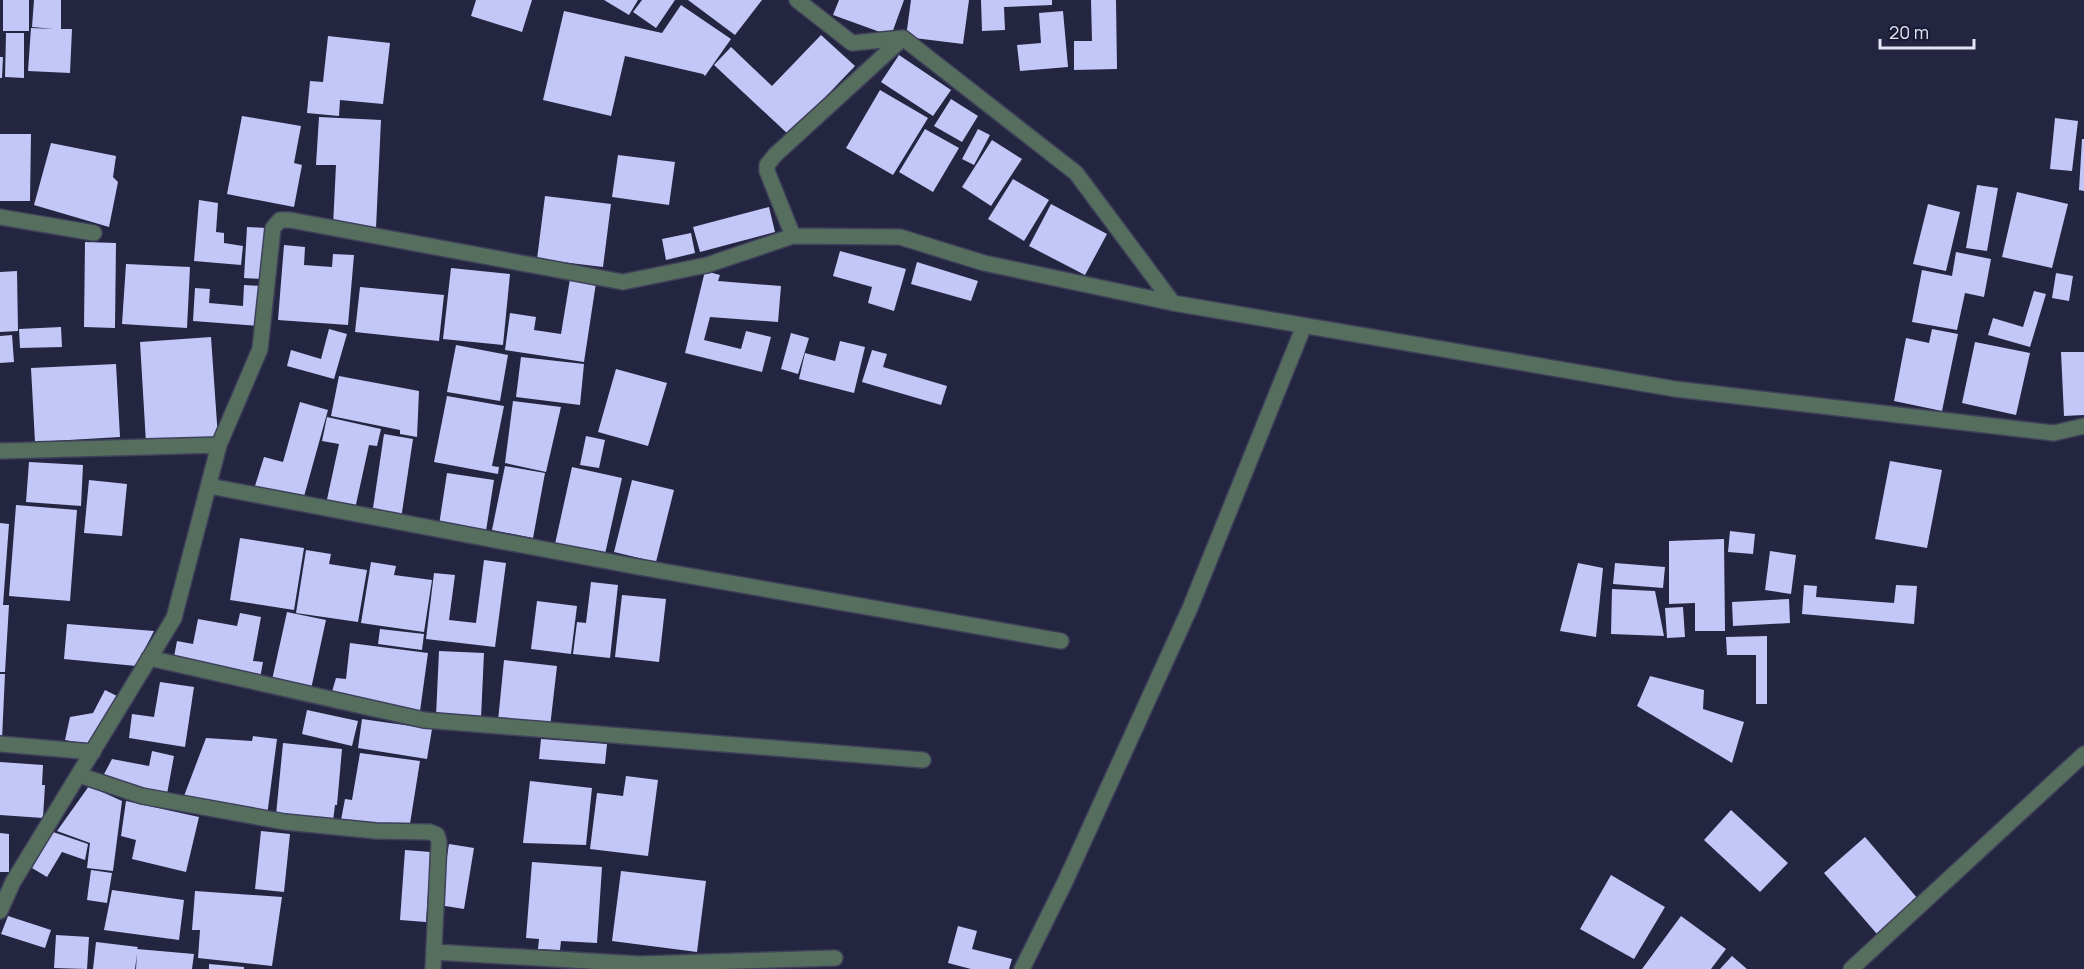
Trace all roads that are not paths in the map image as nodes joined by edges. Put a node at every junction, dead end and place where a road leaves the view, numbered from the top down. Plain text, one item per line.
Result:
1 (797, 0) edge
2 (903, 38) junction
3 (0, 217) edge
4 (94, 233) dead end
5 (793, 236) junction
6 (1173, 303) junction
7 (1304, 326) junction
8 (2084, 426) edge
9 (219, 445) junction
10 (0, 451) edge
11 (208, 486) junction
12 (1061, 641) dead end
13 (149, 658) junction
14 (0, 744) edge
15 (93, 752) junction
16 (2084, 754) edge
17 (923, 760) dead end
18 (79, 775) junction
19 (0, 911) edge
20 (434, 952) junction
21 (835, 958) dead end
22 (433, 969) edge
23 (1022, 969) edge
24 (1851, 969) edge

1 - 2 street
2 - 5 street
2 - 6 street
3 - 4 street
5 - 6 street
5 - 9 street
6 - 7 street
7 - 8 street
7 - 23 street
9 - 10 street
9 - 11 street
11 - 12 street
11 - 13 street
13 - 15 street
13 - 17 street
14 - 15 street
15 - 18 street
16 - 24 street
18 - 19 street
18 - 20 street
20 - 21 street
20 - 22 street

